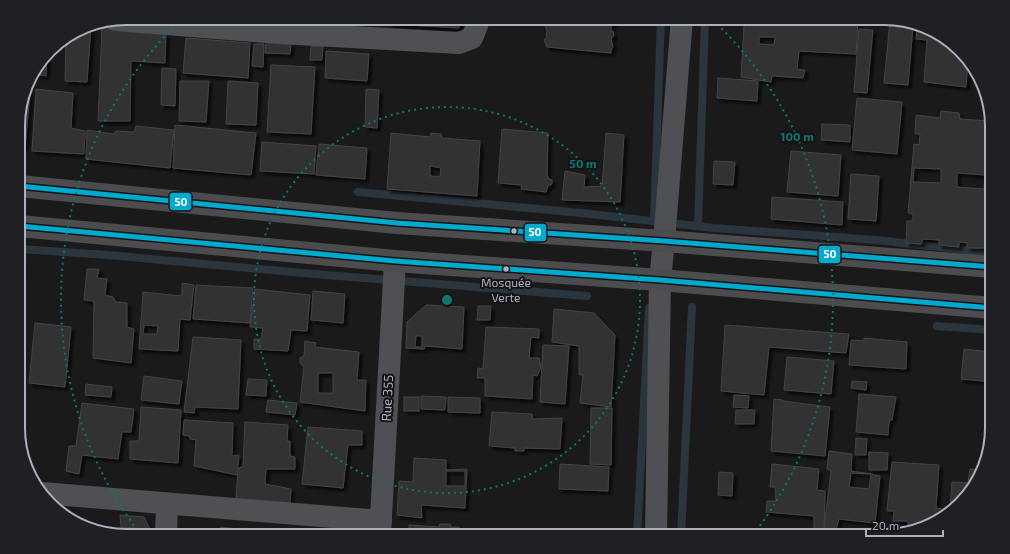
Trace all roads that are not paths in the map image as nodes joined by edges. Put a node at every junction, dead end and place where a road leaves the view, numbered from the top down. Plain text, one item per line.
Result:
1 (252, 25) edge
2 (477, 25) edge
3 (681, 25) edge
4 (279, 26) edge
5 (25, 187) edge
6 (25, 227) edge
7 (664, 241) junction
8 (395, 261) junction
9 (985, 266) edge
10 (660, 280) junction
11 (985, 307) edge
12 (49, 494) edge
13 (168, 504) junction
14 (166, 529) edge
15 (380, 529) edge
16 (656, 529) edge

1 - 4 street
2 - 4 street
3 - 7 street
5 - 7 main road
6 - 8 main road
7 - 9 main road
7 - 10 street
8 - 10 main road
8 - 15 street, Rue 355
10 - 11 main road
10 - 16 street
12 - 13 street
13 - 14 street
13 - 15 street

